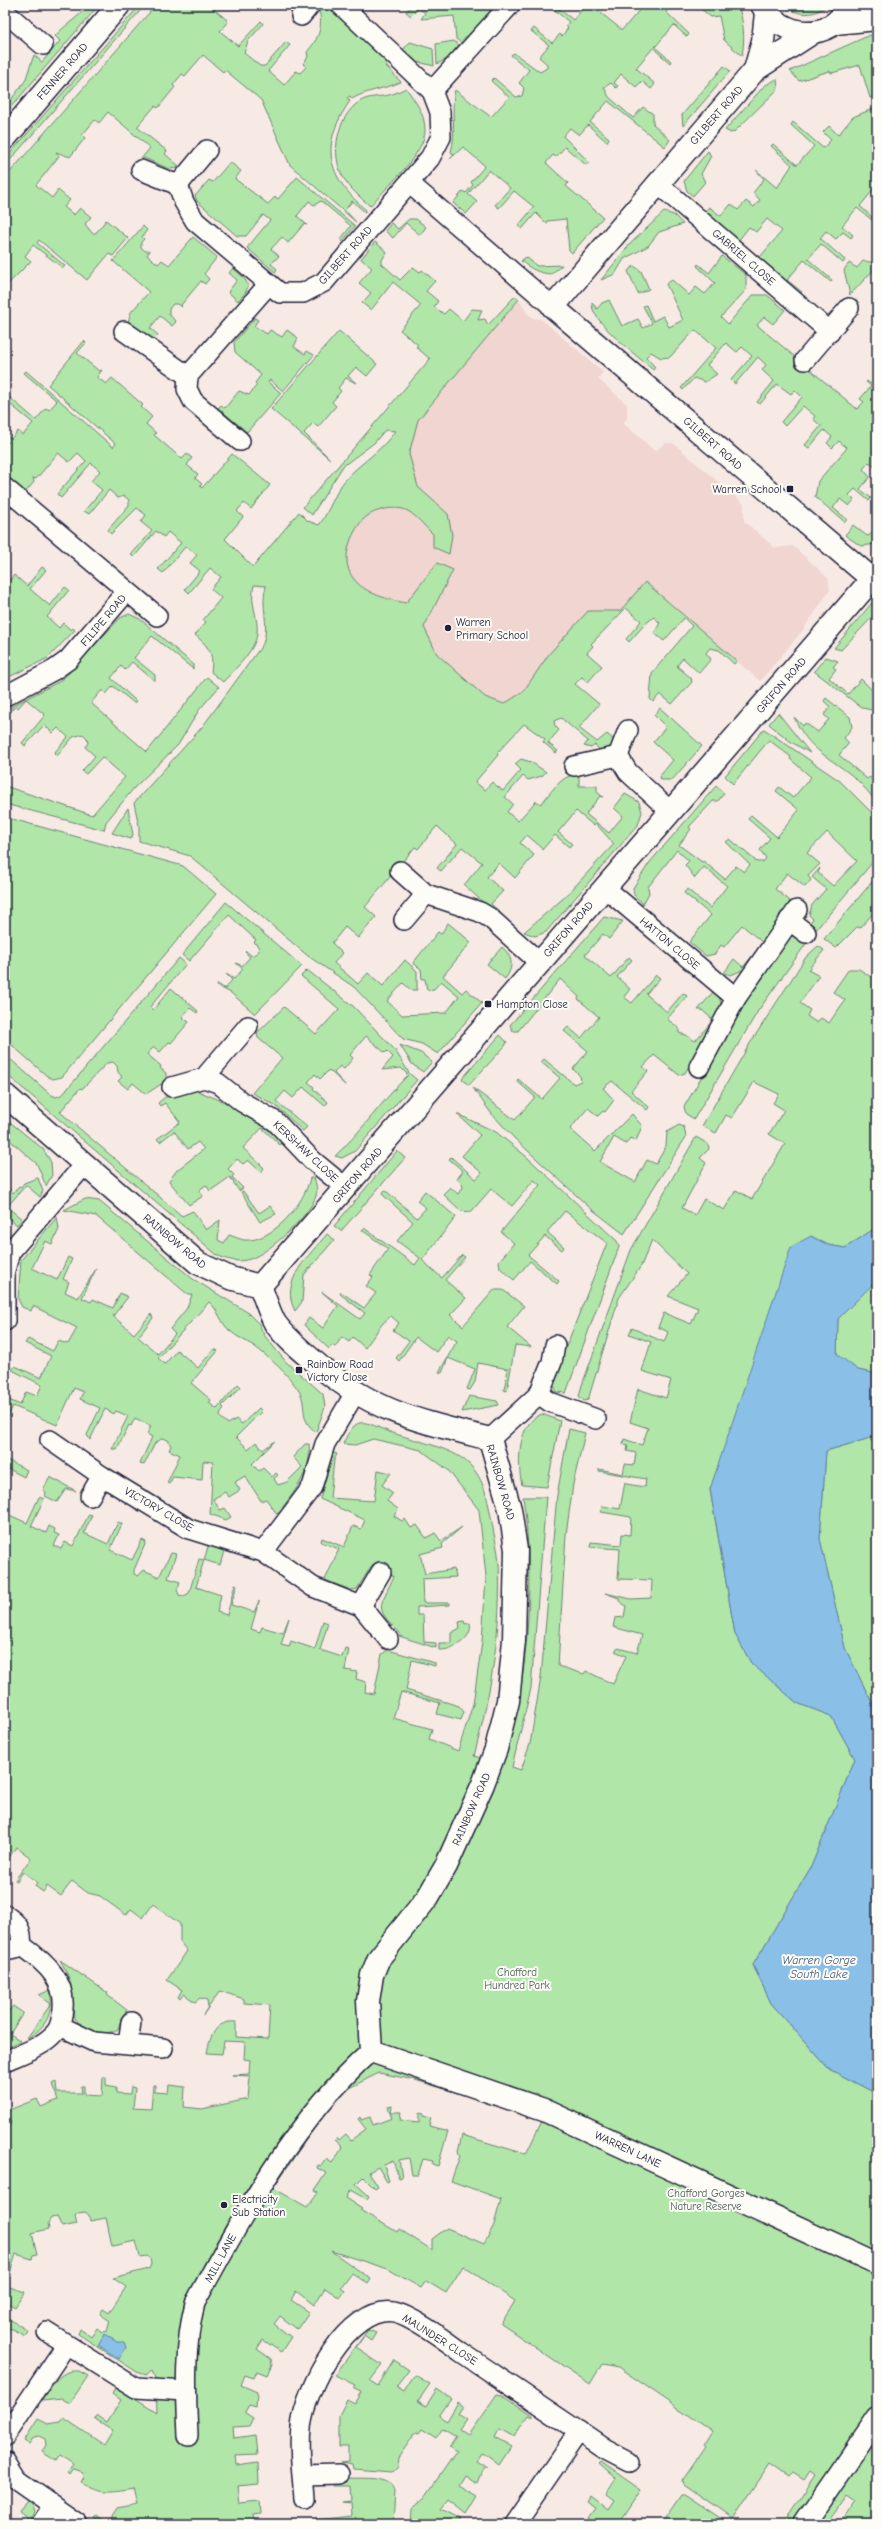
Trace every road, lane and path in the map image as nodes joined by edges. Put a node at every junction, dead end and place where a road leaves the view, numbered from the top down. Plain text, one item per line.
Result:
1 (119, 5) edge
2 (341, 5) edge
3 (510, 5) edge
4 (848, 5) edge
5 (764, 9) edge
6 (5, 12) edge
7 (877, 19) edge
8 (835, 23) junction
9 (812, 33) junction
10 (44, 45) dead end
11 (755, 70) junction
12 (432, 91) junction
13 (5, 138) edge
14 (207, 150) dead end
15 (141, 170) dead end
16 (409, 183) junction
17 (657, 183) junction
18 (178, 185) junction
19 (268, 285) junction
20 (553, 307) junction
21 (849, 308) dead end
22 (124, 331) dead end
23 (830, 332) junction
24 (805, 360) dead end
25 (188, 376) junction
26 (240, 441) dead end
27 (5, 488) edge
28 (874, 576) edge
29 (127, 591) junction
30 (157, 616) dead end
31 (5, 696) edge
32 (628, 730) dead end
33 (618, 756) junction
34 (574, 766) dead end
35 (670, 811) junction
36 (400, 870) dead end
37 (605, 888) junction
38 (426, 894) junction
39 (404, 920) dead end
40 (806, 933) dead end
41 (540, 962) junction
42 (736, 998) junction
43 (248, 1026) dead end
44 (699, 1067) dead end
45 (204, 1078) junction
46 (172, 1087) dead end
47 (5, 1095) edge
48 (84, 1165) junction
49 (346, 1188) junction
50 (5, 1270) edge
51 (5, 1276) edge
52 (260, 1286) junction
53 (5, 1321) edge
54 (555, 1344) dead end
55 (355, 1393) junction
56 (539, 1394) junction
57 (596, 1419) dead end
58 (490, 1439) junction
59 (50, 1440) dead end
60 (102, 1476) junction
61 (90, 1496) dead end
62 (263, 1552) junction
63 (381, 1572) dead end
64 (362, 1606) junction
65 (388, 1639) dead end
66 (5, 1915) edge
67 (13, 1948) edge
68 (131, 2022) dead end
69 (60, 2026) junction
70 (128, 2044) junction
71 (163, 2048) dead end
72 (372, 2051) junction
73 (5, 2060) edge
74 (877, 2264) edge
75 (47, 2332) dead end
76 (66, 2345) junction
77 (186, 2391) junction
78 (877, 2418) edge
79 (579, 2431) junction
80 (5, 2436) edge
81 (188, 2436) dead end
82 (5, 2461) edge
83 (629, 2462) dead end
84 (339, 2474) dead end
85 (302, 2475) junction
86 (304, 2500) dead end
87 (53, 2506) junction
88 (77, 2522) dead end
89 (41, 2524) edge
90 (515, 2524) edge
91 (804, 2524) edge

1 - 13 street, FENNER ROAD
2 - 12 street, GILBERT ROAD
3 - 12 street
4 - 8 street
5 - 9 street
5 - 11 street, GILBERT ROAD
6 - 10 street
7 - 8 street
8 - 9 street, GILBERT ROAD
9 - 11 street, GILBERT ROAD
11 - 17 street, GILBERT ROAD
12 - 16 street, GILBERT ROAD
14 - 18 street
15 - 18 street
16 - 19 street, GILBERT ROAD
16 - 20 street, GILBERT ROAD
17 - 20 street, GILBERT ROAD
17 - 23 street, GABRIEL CLOSE
18 - 19 street, GILBERT ROAD
19 - 25 street
20 - 28 street, GILBERT ROAD
21 - 23 street
22 - 25 street
23 - 24 street
25 - 26 street
27 - 29 street, FILIPE ROAD
28 - 35 street, GRIFON ROAD
29 - 30 street
29 - 31 street, FILIPE ROAD
32 - 33 street
33 - 34 street
33 - 35 street
35 - 37 street, GRIFON ROAD
36 - 38 street
37 - 41 street, GRIFON ROAD
37 - 42 street, HATTON CLOSE
38 - 39 street
38 - 41 street
40 - 42 street
41 - 49 street, GRIFON ROAD
42 - 44 street
43 - 45 street
45 - 46 street
45 - 49 street, KERSHAW CLOSE
47 - 48 street, RAINBOW ROAD
48 - 50 street
48 - 52 street, RAINBOW ROAD
49 - 52 street, GRIFON ROAD
51 - 53 street
52 - 55 street, RAINBOW ROAD
54 - 56 street
55 - 58 street, RAINBOW ROAD
55 - 62 street
56 - 57 street
56 - 58 street
58 - 72 street, RAINBOW ROAD
59 - 60 street, VICTORY CLOSE
60 - 61 street
60 - 62 street, VICTORY CLOSE
62 - 64 street, VICTORY CLOSE
63 - 64 street
64 - 65 street
66 - 67 street
67 - 69 street
68 - 70 street
69 - 70 street
69 - 73 street
70 - 71 street
72 - 74 street, WARREN LANE
72 - 77 street, MILL LANE
75 - 76 street
76 - 77 street
76 - 80 street
77 - 81 street, MILL LANE
78 - 91 street
79 - 83 street, MAUNDER CLOSE
79 - 85 street, MAUNDER CLOSE
79 - 90 street
82 - 87 street
84 - 85 street
85 - 86 street, MAUNDER CLOSE
87 - 88 street
87 - 89 street

